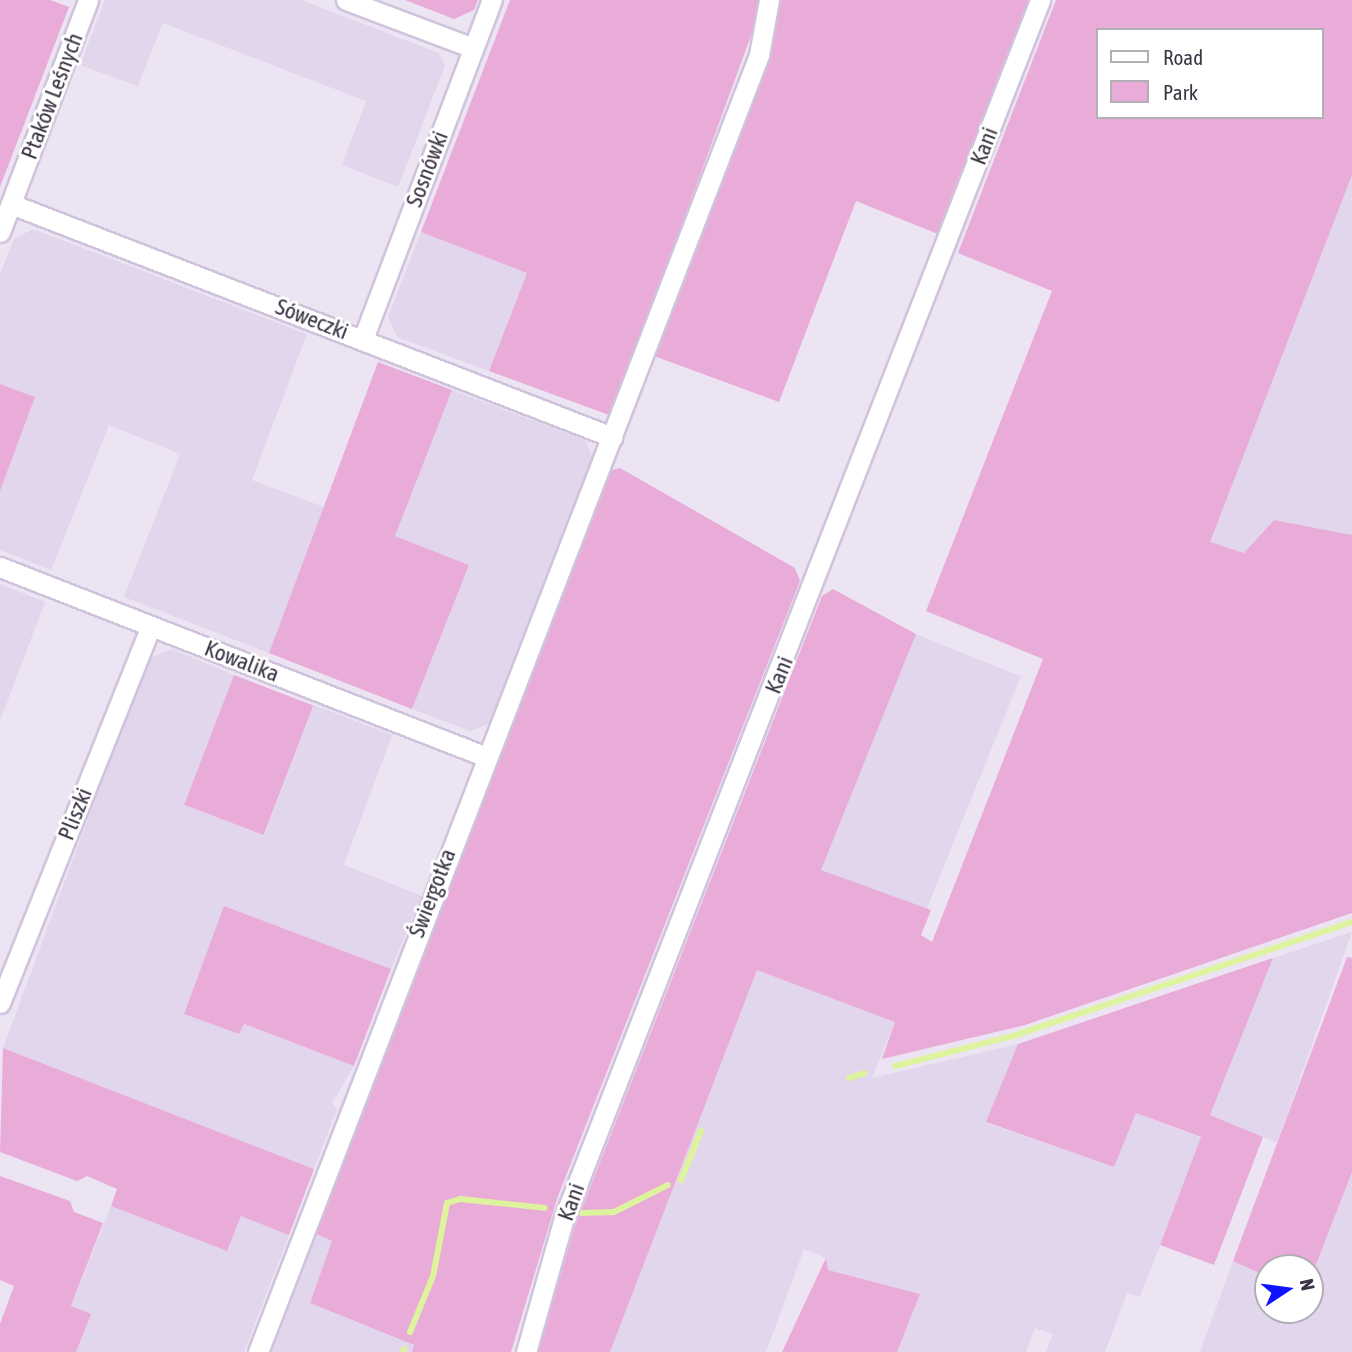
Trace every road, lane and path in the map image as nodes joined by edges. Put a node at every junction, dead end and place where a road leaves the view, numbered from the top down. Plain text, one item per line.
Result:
1 (88, 0) edge
2 (346, 0) edge
3 (492, 0) edge
4 (769, 0) edge
5 (1040, 0) edge
6 (472, 48) junction
7 (11, 204) junction
8 (0, 232) edge
9 (363, 339) junction
10 (612, 437) junction
11 (0, 567) edge
12 (151, 626) junction
13 (484, 756) junction
14 (0, 1003) edge
15 (258, 1352) edge
16 (526, 1352) edge

1 - 7 street, Ptaków Leśnych
2 - 6 street
3 - 6 street, Sosnówki
4 - 10 street, Świergotka
5 - 16 street, Kani
6 - 9 street, Sosnówki
7 - 8 street, Ptaków Leśnych
7 - 9 street, Sóweczki
9 - 10 street, Sóweczki
10 - 13 street, Świergotka
11 - 12 street, Kowalika
12 - 13 street, Kowalika
12 - 14 street, Pliszki
13 - 15 street, Świergotka

